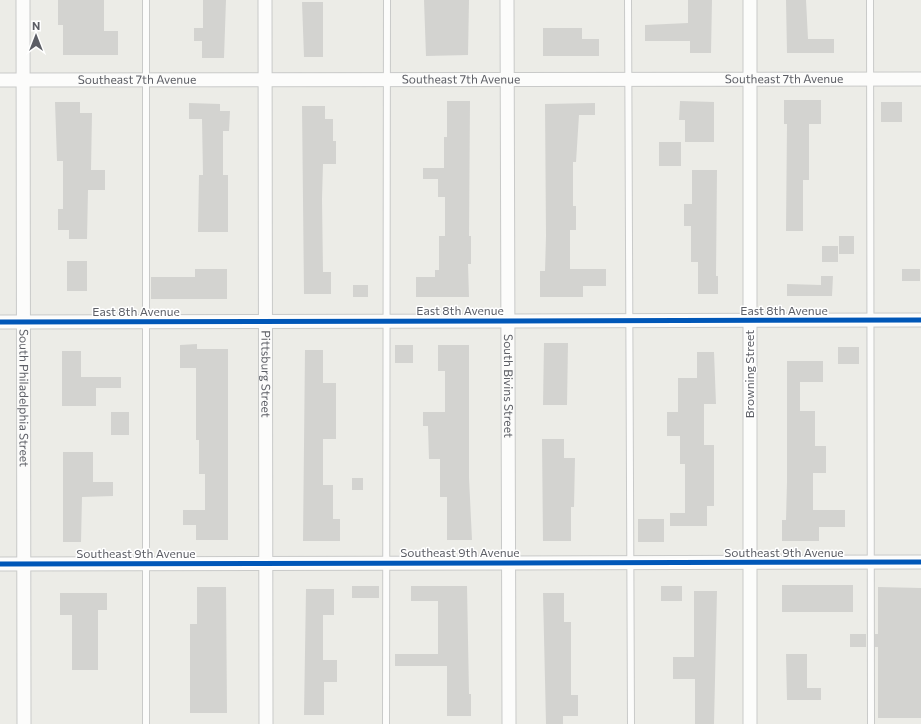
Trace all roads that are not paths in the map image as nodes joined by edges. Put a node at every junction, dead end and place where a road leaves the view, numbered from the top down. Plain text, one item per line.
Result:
1 (23, 0) edge
2 (146, 0) edge
3 (265, 0) edge
4 (387, 0) edge
5 (507, 0) edge
6 (628, 0) edge
7 (750, 0) edge
8 (870, 0) edge
9 (871, 79) junction
10 (921, 79) edge
11 (0, 80) edge
12 (23, 80) junction
13 (146, 80) junction
14 (265, 80) junction
15 (388, 80) junction
16 (507, 80) junction
17 (629, 80) junction
18 (750, 80) junction
19 (872, 320) junction
20 (921, 320) edge
21 (266, 321) junction
22 (386, 321) junction
23 (509, 321) junction
24 (629, 321) junction
25 (750, 321) junction
26 (0, 322) edge
27 (24, 322) junction
28 (147, 322) junction
29 (871, 562) junction
30 (921, 562) edge
31 (386, 563) junction
32 (509, 563) junction
33 (630, 563) junction
34 (750, 563) junction
35 (0, 564) edge
36 (24, 564) junction
37 (147, 564) junction
38 (266, 564) junction
39 (24, 724) edge
40 (146, 724) edge
41 (266, 724) edge
42 (386, 724) edge
43 (510, 724) edge
44 (631, 724) edge
45 (750, 724) edge
46 (871, 724) edge

1 - 12 street, South Philadelphia Street
2 - 13 lane
3 - 14 street, Pittsburg Street
4 - 15 lane
5 - 16 street, South Bivins Street
6 - 17 lane
7 - 18 street, Browning Street
8 - 9 lane
9 - 10 street, Southeast 7th Avenue
9 - 18 street, Southeast 7th Avenue
9 - 19 lane
11 - 12 street, Southeast 7th Avenue
12 - 13 street, Southeast 7th Avenue
12 - 27 street, South Philadelphia Street
13 - 14 street, Southeast 7th Avenue
13 - 28 lane
14 - 15 street, Southeast 7th Avenue
14 - 21 street, Pittsburg Street
15 - 16 street, Southeast 7th Avenue
15 - 22 lane
16 - 17 street, Southeast 7th Avenue
16 - 23 street, South Bivins Street
17 - 18 street, Southeast 7th Avenue
17 - 24 lane
18 - 25 street, Browning Street
19 - 20 street, East 8th Avenue
19 - 25 street, East 8th Avenue
19 - 29 lane
21 - 22 street, East 8th Avenue
21 - 28 street, East 8th Avenue
21 - 38 street, Pittsburg Street
22 - 23 street, East 8th Avenue
22 - 31 lane
23 - 24 street, East 8th Avenue
23 - 32 street, South Bivins Street
24 - 25 street, East 8th Avenue
24 - 33 lane
25 - 34 street, Browning Street
26 - 27 street, East 8th Avenue
27 - 28 street, East 8th Avenue
27 - 36 street, South Philadelphia Street
28 - 37 lane
29 - 30 street, Southeast 9th Avenue
29 - 34 street, Southeast 9th Avenue
29 - 46 lane
31 - 32 street, Southeast 9th Avenue
31 - 38 street, Southeast 9th Avenue
31 - 42 lane
32 - 33 street, Southeast 9th Avenue
32 - 43 street, South Bivins Street
33 - 34 street, Southeast 9th Avenue
33 - 44 lane
34 - 45 street, Browning Street
35 - 36 street, Southeast 9th Avenue
36 - 37 street, Southeast 9th Avenue
36 - 39 street, South Philadelphia Street
37 - 38 street, Southeast 9th Avenue
37 - 40 lane
38 - 41 street, Pittsburg Street

